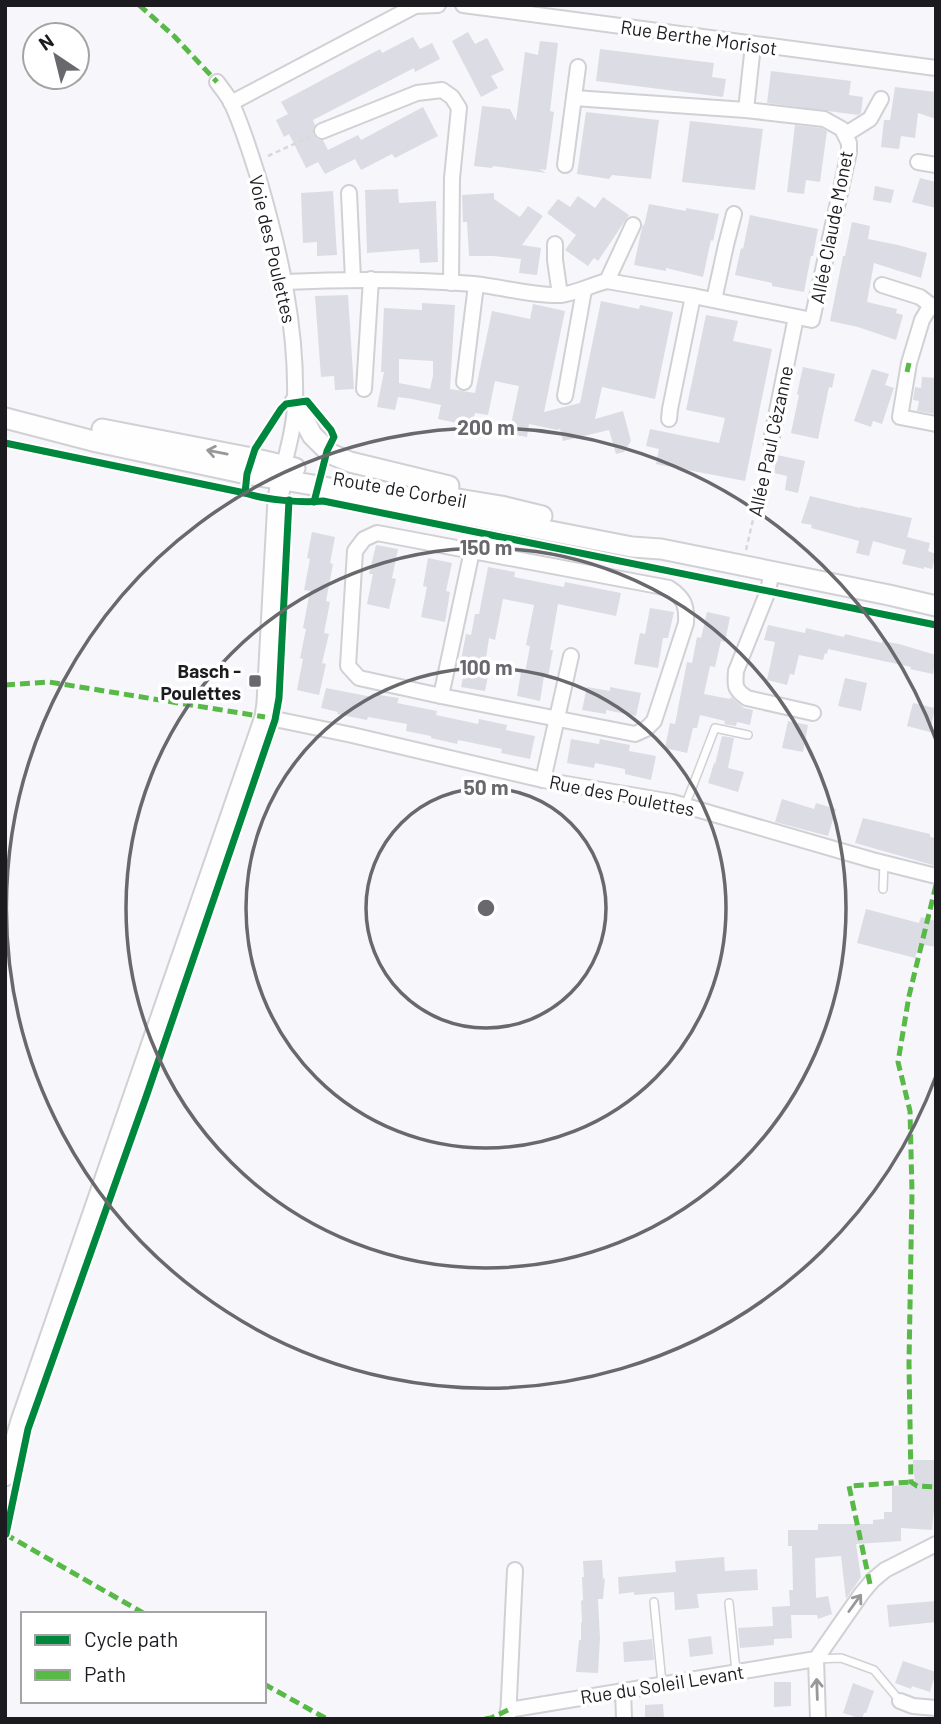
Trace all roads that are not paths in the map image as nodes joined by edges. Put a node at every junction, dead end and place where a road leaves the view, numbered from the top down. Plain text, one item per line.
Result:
1 (438, 5) edge
2 (463, 5) edge
3 (753, 45) junction
4 (578, 67) dead end
5 (936, 68) edge
6 (217, 82) dead end
7 (574, 98) junction
8 (881, 99) dead end
9 (231, 103) junction
10 (746, 110) junction
11 (322, 131) road end
12 (846, 134) junction
13 (918, 162) dead end
14 (565, 165) dead end
15 (936, 165) edge
16 (349, 193) dead end
17 (734, 214) dead end
18 (633, 225) dead end
19 (555, 244) dead end
20 (353, 279) junction
21 (371, 279) junction
22 (607, 281) junction
23 (285, 282) junction
24 (451, 283) junction
25 (476, 285) junction
26 (882, 285) dead end
27 (584, 290) junction
28 (560, 295) junction
29 (693, 296) junction
30 (714, 300) junction
31 (935, 306) edge
32 (796, 317) junction
33 (464, 382) dead end
34 (364, 389) dead end
35 (565, 396) dead end
36 (295, 402) junction
37 (9, 418) edge
38 (669, 419) dead end
39 (936, 424) edge
40 (771, 441) road end
41 (283, 472) junction
42 (501, 506) junction
43 (661, 549) junction
44 (472, 551) junction
45 (772, 571) junction
46 (936, 606) edge
47 (571, 656) dead end
48 (441, 696) junction
49 (813, 713) dead end
50 (265, 717) junction
51 (557, 720) junction
52 (748, 734) dead end
53 (543, 780) junction
54 (685, 806) junction
55 (884, 863) junction
56 (936, 876) edge
57 (883, 888) dead end
58 (5, 1476) edge
59 (936, 1544) edge
60 (514, 1570) dead end
61 (654, 1602) dead end
62 (730, 1603) dead end
63 (816, 1658) junction
64 (736, 1671) junction
65 (662, 1683) junction
66 (623, 1689) junction
67 (900, 1701) joint
68 (936, 1708) edge
69 (508, 1714) edge
70 (624, 1719) edge
71 (818, 1719) edge

1 - 9 street
2 - 3 street, Rue Berthe Morisot
3 - 5 street, Rue Berthe Morisot
3 - 10 street
4 - 7 street
6 - 9 street, Voie des Poulettes
7 - 10 street, Allée Claude Monet
7 - 14 street
8 - 12 street, Allée Claude Monet
9 - 23 street, Voie des Poulettes
10 - 12 street, Allée Claude Monet
11 - 24 street
12 - 32 street, Allée Claude Monet
13 - 15 street
16 - 20 street
17 - 30 street
18 - 22 street
19 - 28 street
20 - 21 street
20 - 23 street
21 - 24 street
21 - 34 street
22 - 27 street
22 - 29 street
23 - 36 street, Voie des Poulettes
24 - 25 street
25 - 28 street
25 - 33 street
26 - 31 street
27 - 28 street
27 - 35 street
29 - 30 street
29 - 38 street
30 - 32 street
31 - 39 street
32 - 40 street, Allée Paul Cézanne
36 - 41 street, Voie des Poulettes
36 - 42 main road
37 - 41 main road, Route de Corbeil
41 - 42 main road, Route de Corbeil
41 - 43 main road, Route de Corbeil
41 - 50 main road
42 - 43 main road, Route de Corbeil
43 - 45 main road, Route de Corbeil
44 - 48 street
44 - 48 street
44 - 51 street
45 - 46 main road, Route de Corbeil
45 - 49 street
47 - 51 street
48 - 51 street
50 - 53 street, Rue des Poulettes
50 - 58 main road
51 - 53 street
52 - 54 lane
53 - 54 street, Rue des Poulettes
54 - 55 street, Rue des Poulettes
55 - 56 street, Rue des Poulettes
55 - 57 lane
63 -> 59 street
60 - 69 street
61 - 65 lane
62 - 64 lane
63 - 64 street, Rue du Soleil Levant
63 - 67 lane
71 -> 63 street
64 - 65 street, Rue du Soleil Levant
65 - 66 street, Rue du Soleil Levant
66 - 69 street, Rue du Soleil Levant
66 - 70 street
67 - 68 street

